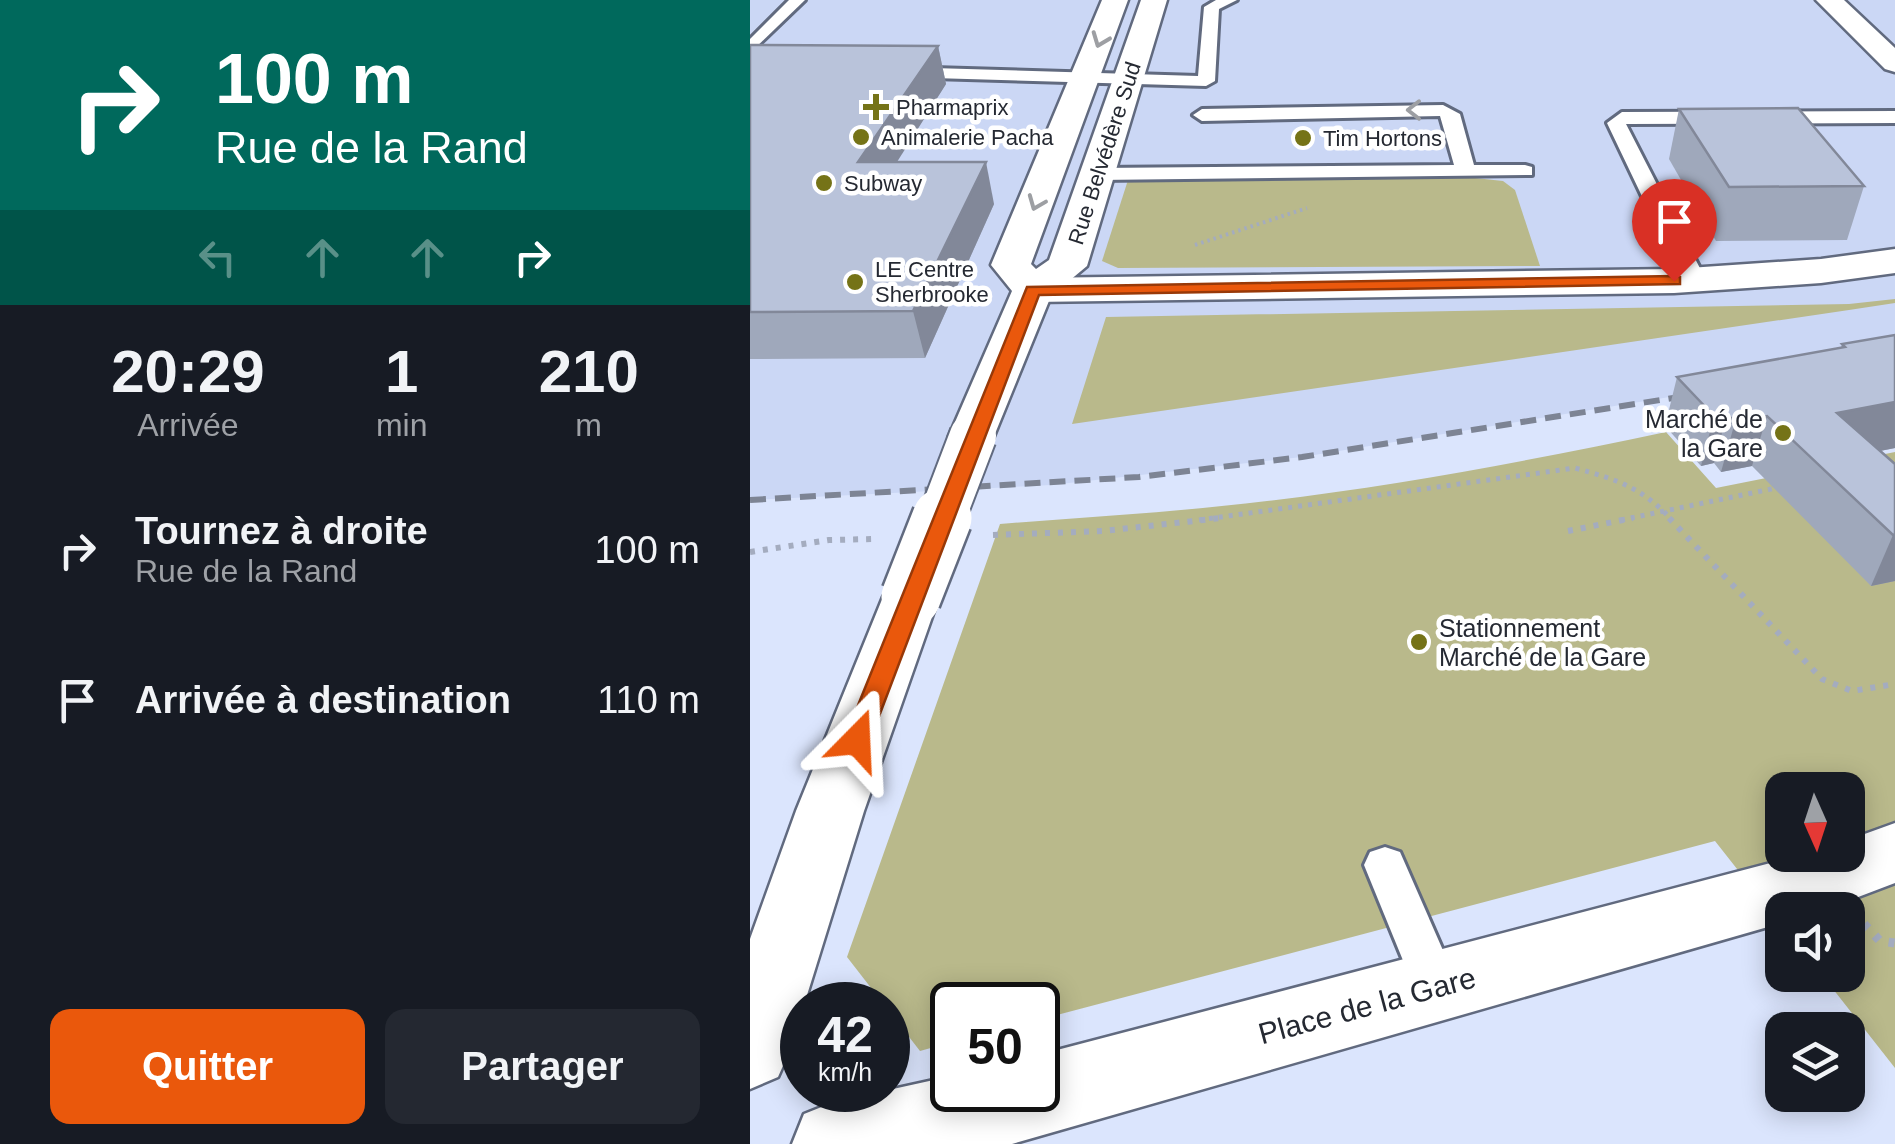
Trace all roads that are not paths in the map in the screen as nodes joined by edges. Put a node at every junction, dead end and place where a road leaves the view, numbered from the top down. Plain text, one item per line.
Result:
1 (798, 0) edge
2 (1116, 0) edge
3 (1154, 0) edge
4 (1230, 0) edge
5 (1829, 0) edge
6 (750, 48) edge
7 (1895, 63) edge
8 (887, 72) edge
9 (1085, 80) junction
10 (1128, 80) junction
11 (1202, 116) dead end
12 (1895, 117) edge
13 (1466, 172) junction
14 (1525, 172) dead end
15 (1098, 174) junction
16 (1895, 262) edge
17 (1694, 280) junction
18 (1032, 290) junction
19 (1895, 852) edge
20 (1384, 866) dead end
21 (1436, 986) junction
22 (750, 1050) edge
23 (834, 1144) edge

1 - 6 lane
2 -> 9 main road, Rue Belvédère Sud
3 - 10 main road, Rue Belvédère Sud
4 - 10 lane
5 - 7 main road
8 - 9 lane
9 - 10 lane
9 -> 18 main road, Rue Belvédère Sud
10 - 15 main road, Rue Belvédère Sud
13 -> 11 lane
12 - 17 lane
13 - 14 lane
13 - 15 lane
15 - 18 main road, Rue Belvédère Sud
16 - 17 main road
17 - 18 main road
18 - 22 main road, Rue Belvédère Sud, bridge
19 - 21 main road, Place de la Gare
20 - 21 lane
21 - 23 main road, Place de la Gare

